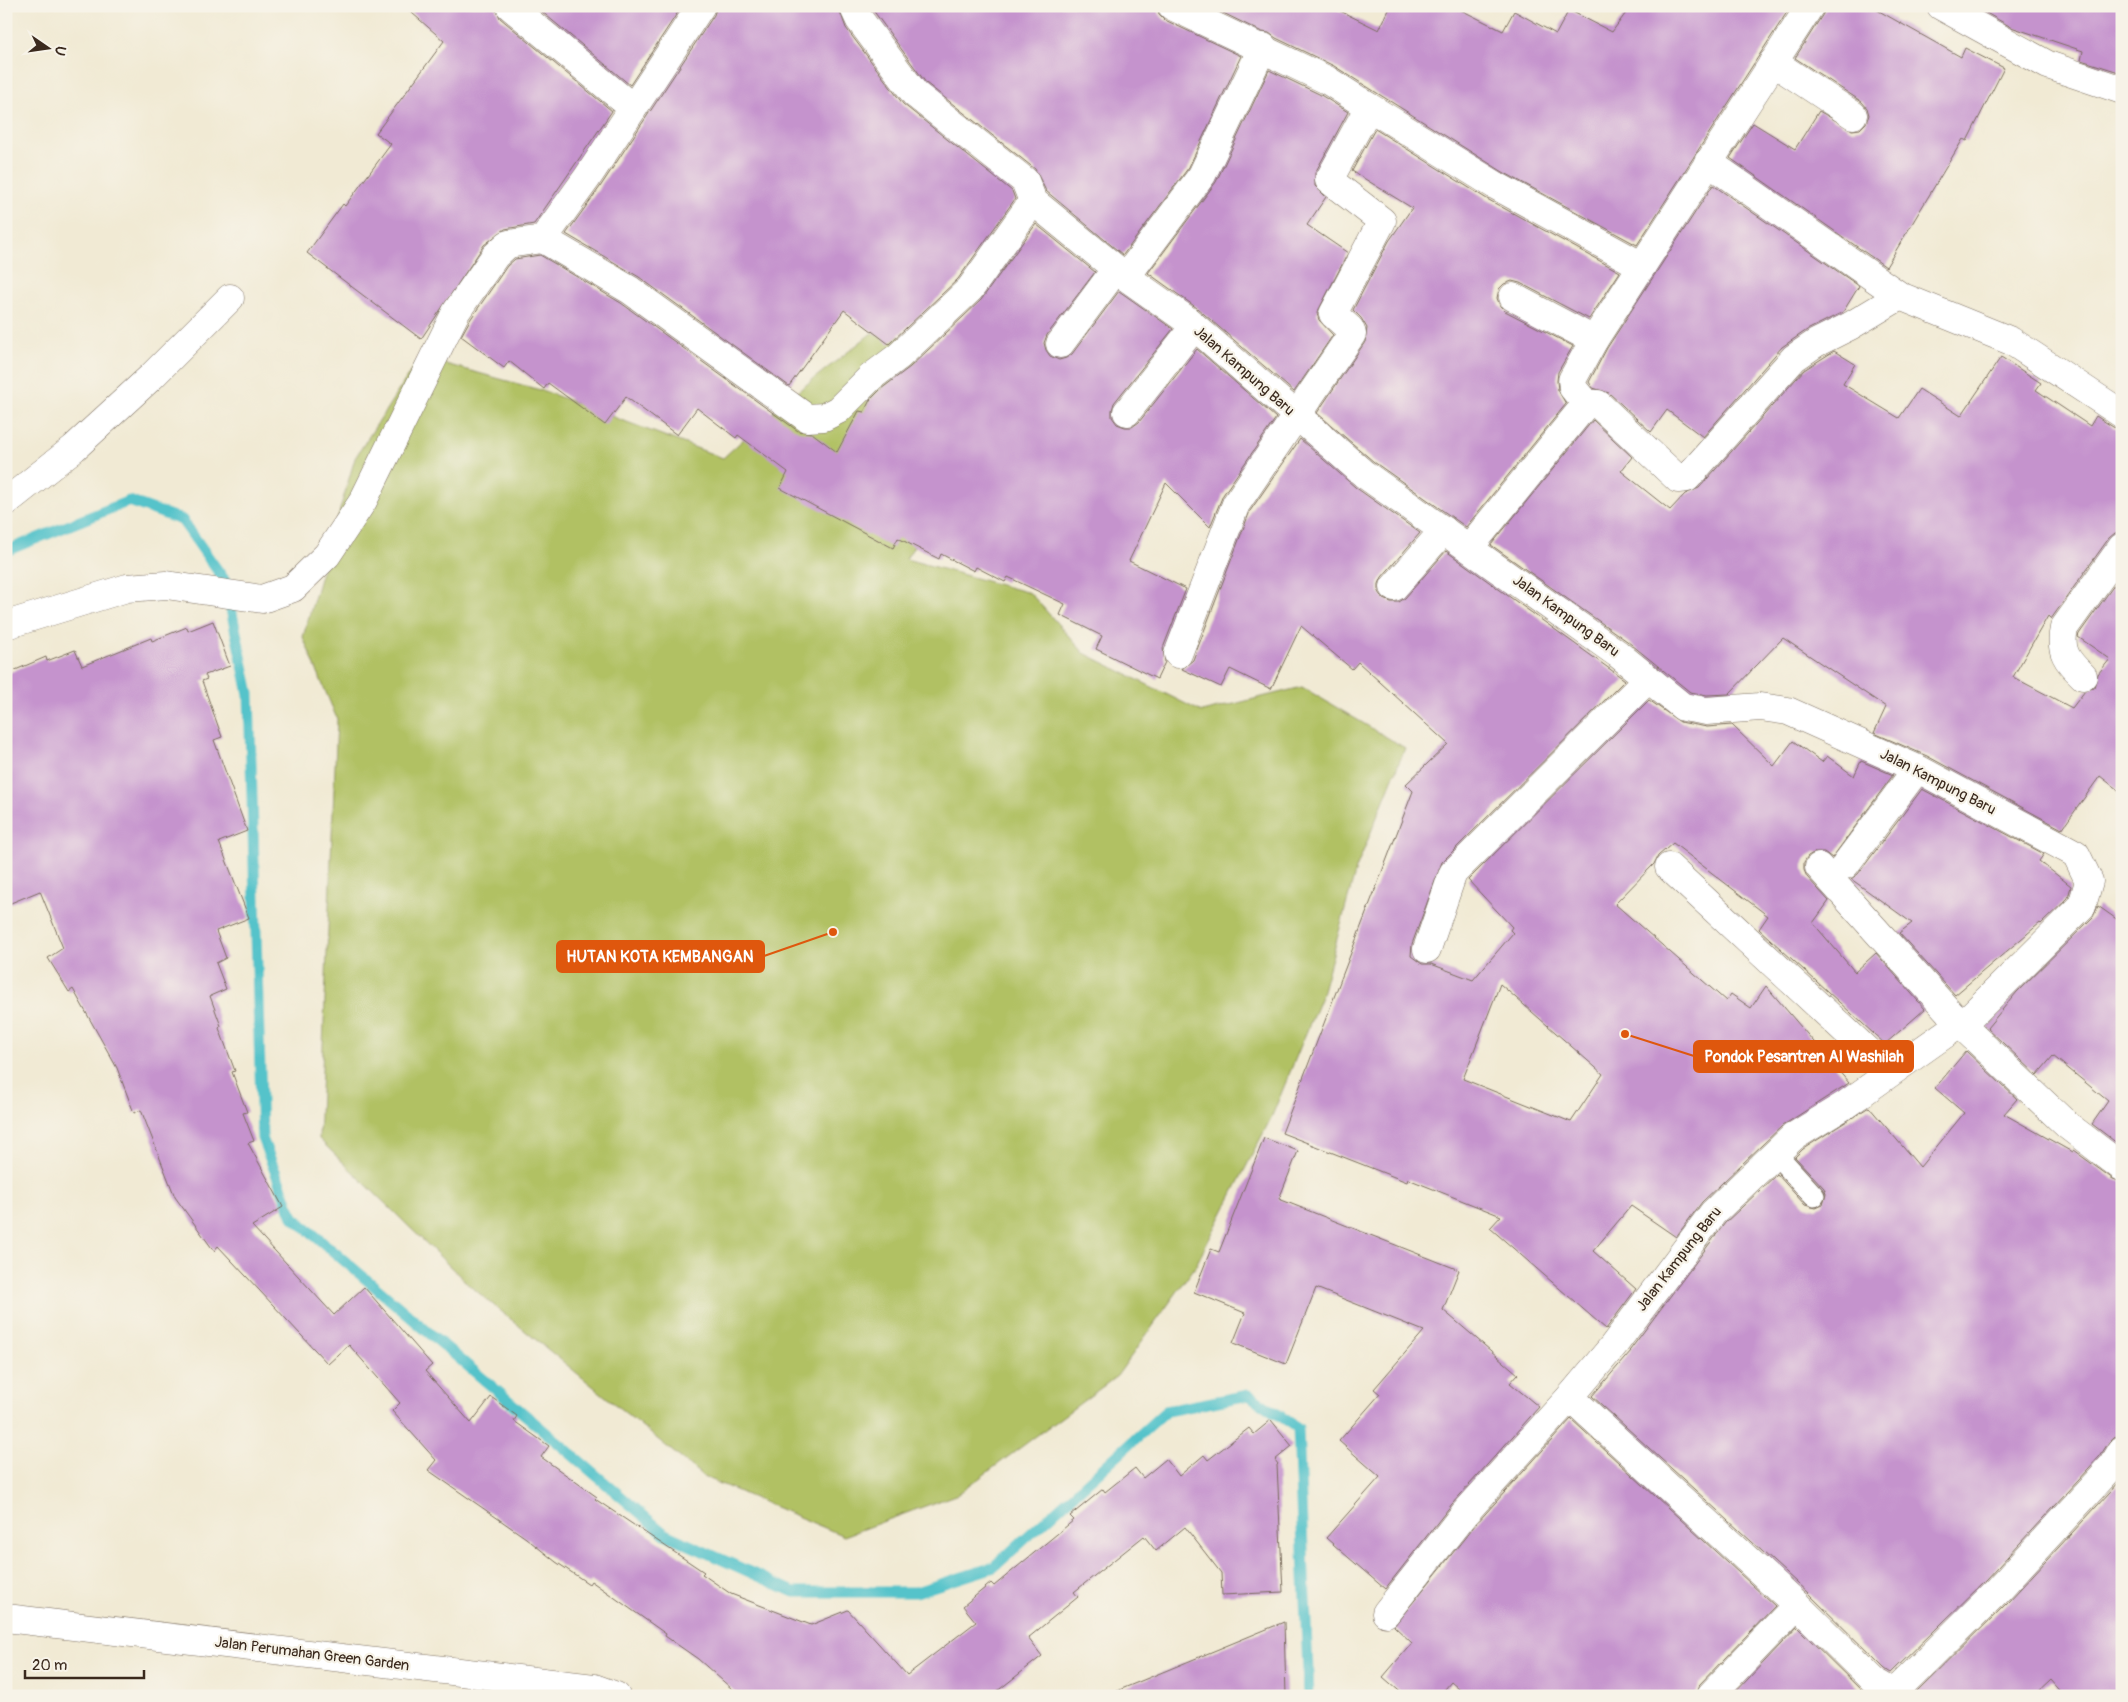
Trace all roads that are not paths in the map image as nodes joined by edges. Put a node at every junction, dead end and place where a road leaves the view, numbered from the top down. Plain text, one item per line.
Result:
1 (510, 6) edge
2 (701, 6) edge
3 (853, 6) edge
4 (1172, 6) edge
5 (1810, 6) edge
6 (1941, 6) edge
7 (1263, 47) junction
8 (1773, 62) junction
9 (2122, 90) edge
10 (1369, 107) junction
11 (633, 108) junction
12 (1853, 115) dead end
13 (1708, 162) junction
14 (1033, 201) junction
15 (543, 239) junction
16 (1642, 266) junction
17 (1121, 273) junction
18 (1900, 296) junction
19 (1513, 297) dead end
20 (230, 298) dead end
21 (1194, 327) junction
22 (1594, 340) junction
23 (1060, 344) dead end
24 (1586, 404) junction
25 (1128, 412) dead end
26 (2122, 414) edge
27 (1297, 416) junction
28 (6, 502) edge
29 (1444, 530) junction
30 (2122, 547) edge
31 (1469, 548) junction
32 (1394, 587) dead end
33 (6, 625) edge
34 (1178, 654) dead end
35 (2083, 676) dead end
36 (1648, 678) junction
37 (1917, 769) junction
38 (1669, 868) dead end
39 (1427, 949) dead end
40 (1959, 1023) junction
41 (1890, 1072) junction
42 (1776, 1153) junction
43 (2122, 1167) edge
44 (1814, 1196) dead end
45 (1570, 1397) junction
46 (2122, 1450) edge
47 (1797, 1605) junction
48 (1386, 1613) dead end
49 (6, 1618) edge
50 (616, 1696) edge
51 (1710, 1696) edge

1 - 11 street
2 - 11 street
3 - 14 street, Jalan Kampung Baru
4 - 7 street
5 - 8 street
6 - 9 street
7 - 10 street
7 - 17 street
8 - 12 street
8 - 13 street
10 - 16 street
10 - 27 street
11 - 15 street
13 - 16 street
13 - 18 street
14 - 15 street
14 - 17 street, Jalan Kampung Baru
15 - 33 street
16 - 22 street
17 - 21 street, Jalan Kampung Baru
17 - 23 street
18 - 24 street
18 - 26 street
19 - 22 street
20 - 28 street
21 - 25 street
21 - 27 street, Jalan Kampung Baru
22 - 24 street
24 - 31 street
27 - 29 street, Jalan Kampung Baru
27 - 34 street
29 - 31 street, Jalan Kampung Baru
29 - 32 street
30 - 35 street
31 - 36 street, Jalan Kampung Baru
36 - 37 street, Jalan Kampung Baru
36 - 39 street
37 - 40 street
37 - 40 street, Jalan Kampung Baru
38 - 41 street
40 - 41 street, Jalan Kampung Baru
40 - 43 street
41 - 42 street, Jalan Kampung Baru
42 - 44 lane
42 - 45 street, Jalan Kampung Baru
45 - 47 street
45 - 48 street, Jalan Kampung Baru
46 - 47 street
47 - 51 street
49 - 50 street, Jalan Perumahan Green Garden

